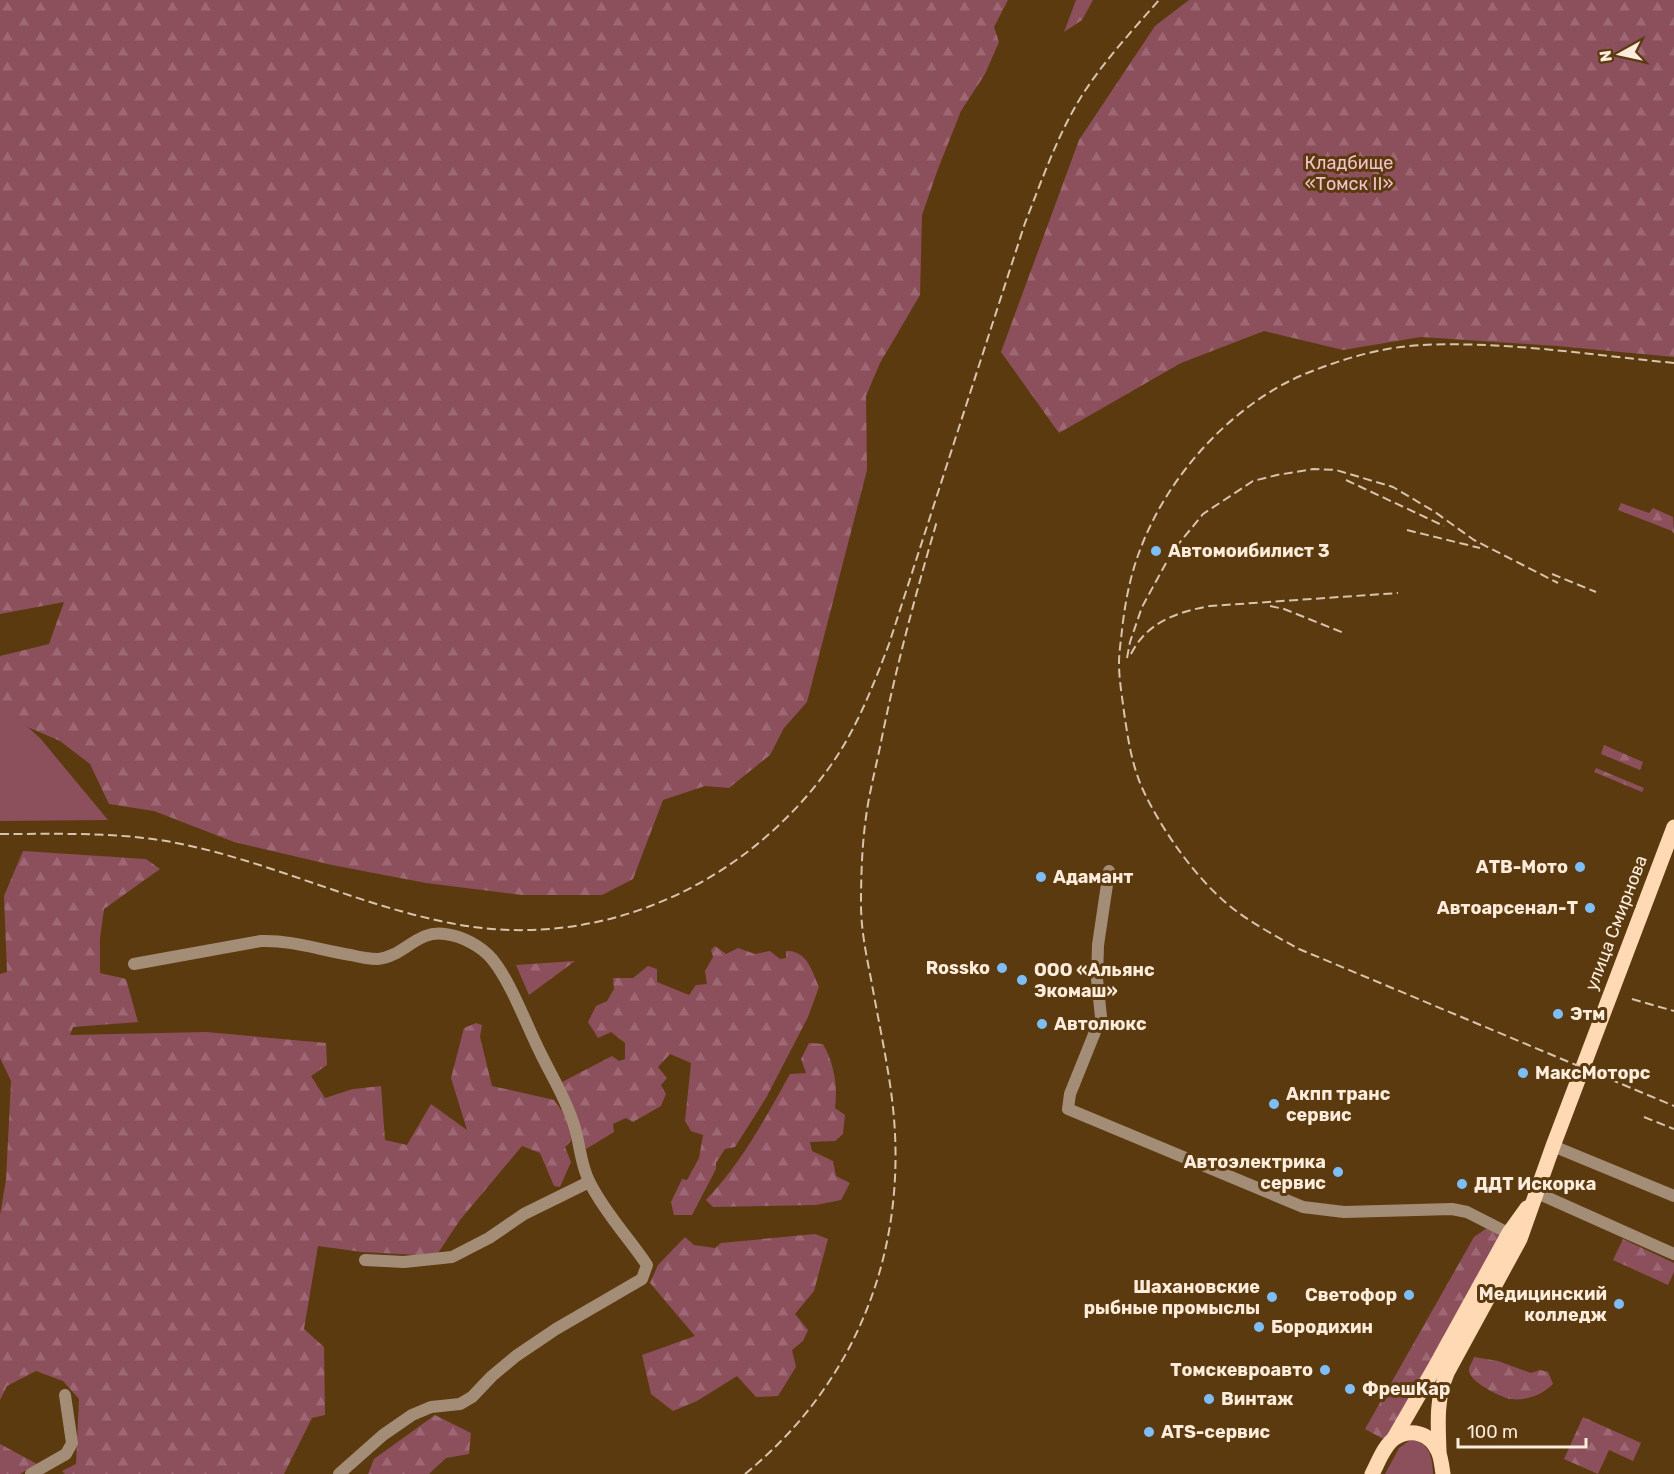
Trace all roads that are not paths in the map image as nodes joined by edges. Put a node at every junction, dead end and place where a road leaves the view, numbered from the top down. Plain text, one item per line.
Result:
1 (1674, 827) edge
2 (1109, 871) dead end
3 (134, 964) dead end
4 (1552, 1146) junction
5 (589, 1182) junction
6 (1674, 1196) edge
7 (1534, 1197) junction
8 (1514, 1236) junction
9 (1674, 1254) edge
10 (365, 1260) dead end
11 (65, 1395) dead end
12 (1394, 1438) junction
13 (1438, 1451) junction
14 (1443, 1473) edge
15 (31, 1474) edge
16 (339, 1474) edge
17 (1372, 1474) edge

1 - 4 main road, улица Смирнова
2 - 8 street
3 - 5 street
4 - 6 street
4 - 7 main road, улица Смирнова
5 - 10 street
5 - 16 street
7 - 8 main road, улица Смирнова
7 - 9 street
8 - 12 main road, улица Смирнова
8 - 13 main road, улица Смирнова
11 - 15 street
12 - 13 main road
12 - 17 main road, улица Смирнова
13 - 14 main road, улица Смирнова

